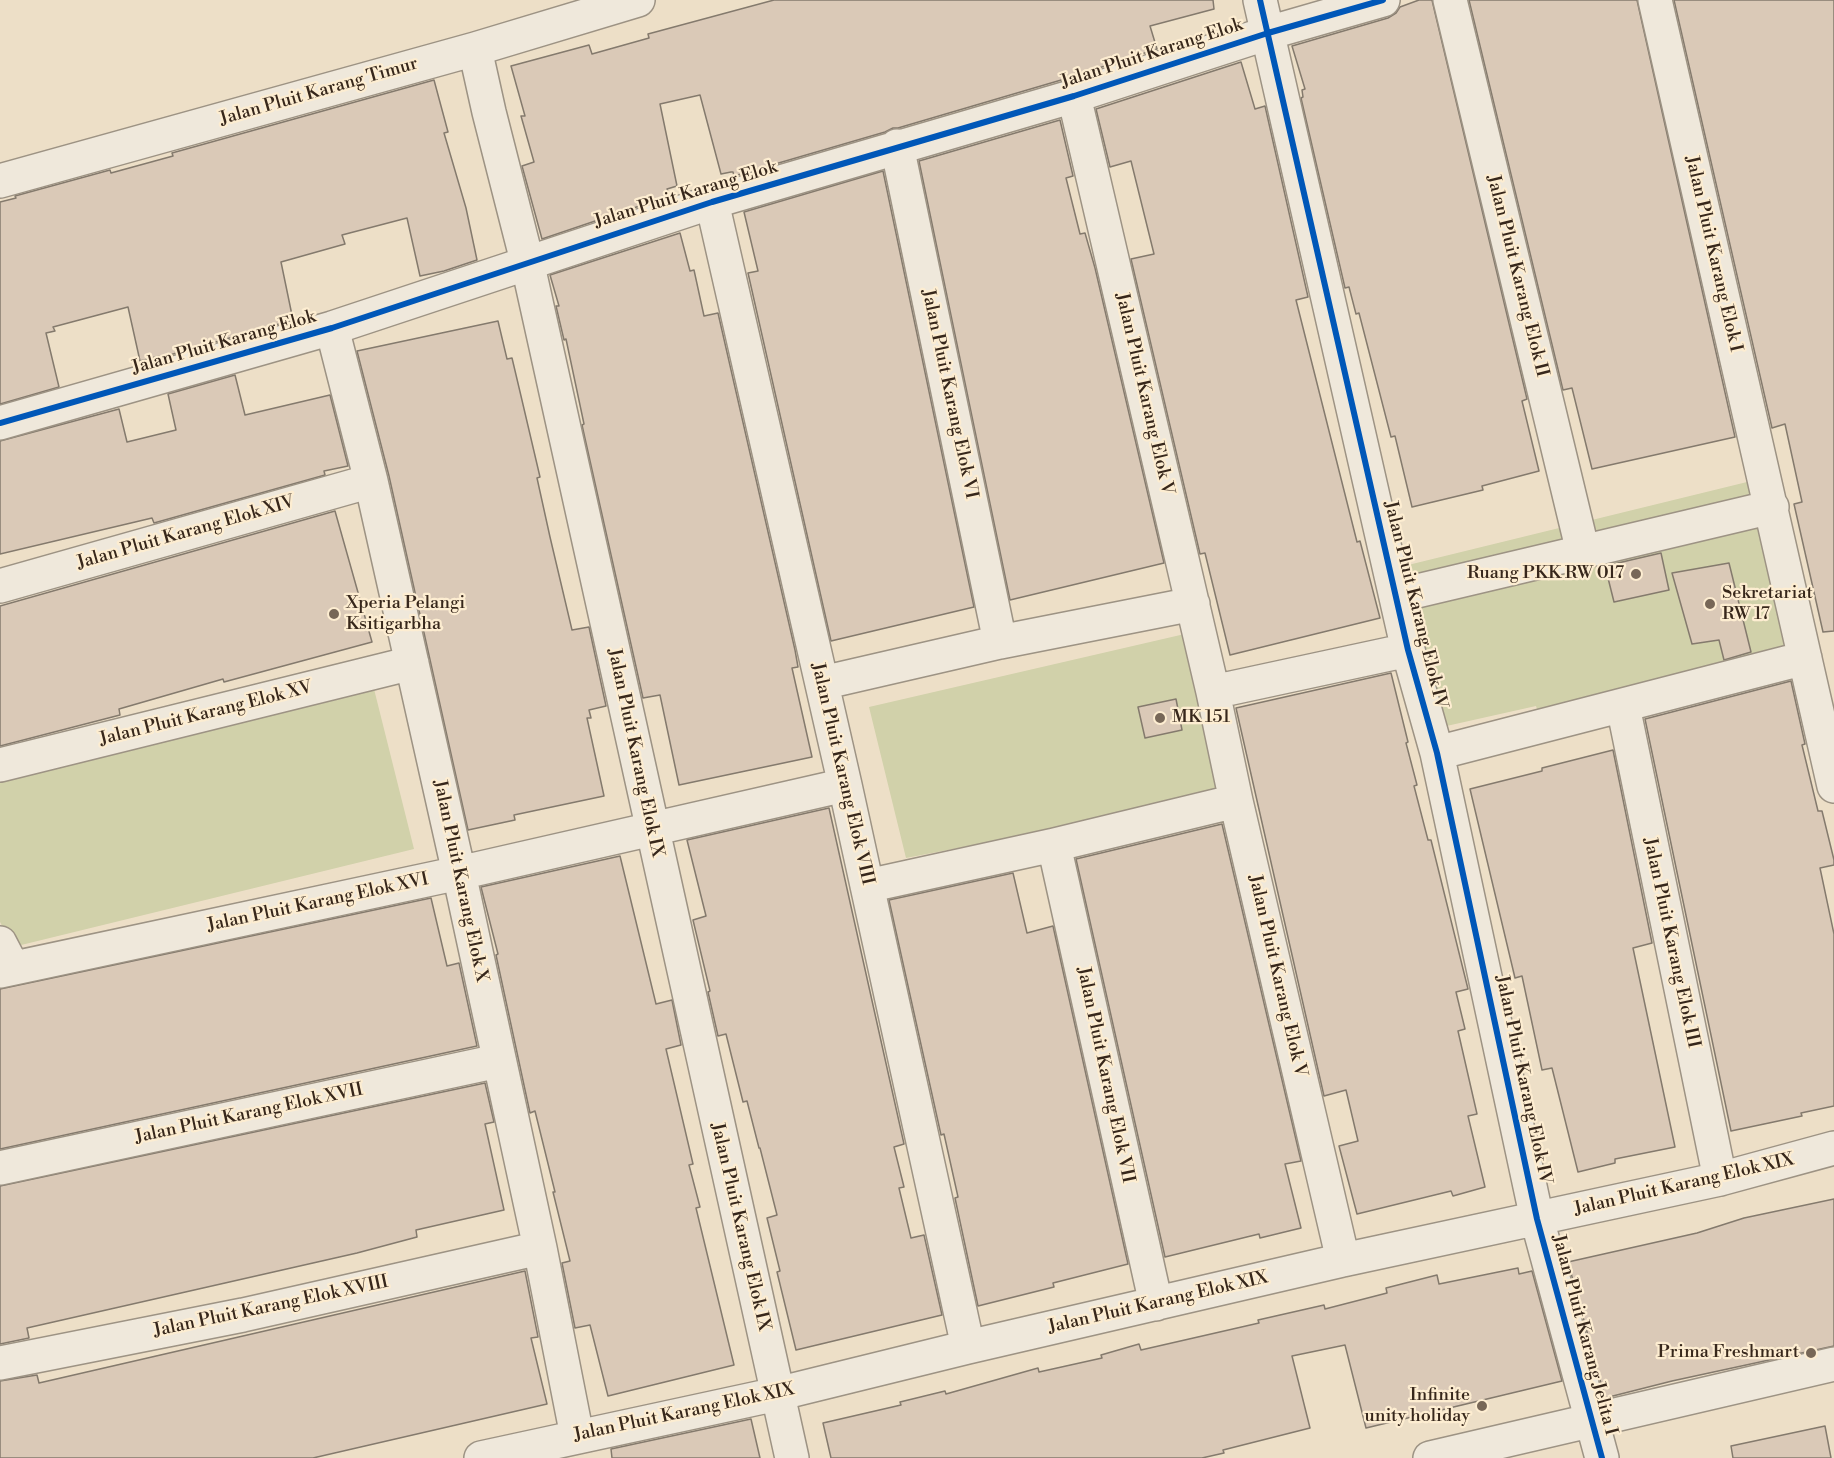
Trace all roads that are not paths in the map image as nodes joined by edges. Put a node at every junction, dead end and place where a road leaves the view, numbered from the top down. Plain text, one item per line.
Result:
1 (638, 0) edge
2 (1260, 0) edge
3 (1383, 0) edge
4 (1450, 0) edge
5 (1654, 0) edge
6 (1268, 33) junction
7 (475, 49) junction
8 (1074, 96) junction
9 (897, 146) junction
10 (0, 181) edge
11 (712, 202) junction
12 (527, 261) junction
13 (332, 328) junction
14 (0, 423) edge
15 (371, 480) junction
16 (1772, 507) junction
17 (1583, 552) junction
18 (0, 586) edge
19 (1396, 596) junction
20 (1193, 604) junction
21 (1000, 642) junction
22 (1408, 650) junction
23 (1805, 658) junction
24 (412, 663) junction
25 (822, 683) junction
26 (1214, 692) junction
27 (1623, 706) junction
28 (1437, 753) junction
29 (0, 765) edge
30 (845, 784) junction
31 (1834, 786) edge
32 (1236, 801) junction
33 (652, 828) junction
34 (1054, 845) junction
35 (459, 873) junction
36 (867, 886) junction
37 (4, 961) edge
38 (498, 1060) junction
39 (1834, 1148) edge
40 (0, 1168) edge
41 (1720, 1179) junction
42 (1537, 1219) junction
43 (540, 1248) junction
44 (1343, 1260) junction
45 (1156, 1304) junction
46 (968, 1347) junction
47 (0, 1363) edge
48 (1834, 1364) edge
49 (777, 1394) junction
50 (1592, 1420) junction
51 (577, 1436) junction
52 (481, 1458) edge
53 (792, 1458) edge
54 (1430, 1458) edge
55 (1602, 1458) edge

1 - 7 street, Jalan Pluit Karang Timur
2 - 6 street, Jalan Pluit Karang Elok IV
3 - 6 street, Jalan Pluit Karang Elok
4 - 17 street, Jalan Pluit Karang Elok II
5 - 16 street, Jalan Pluit Karang Elok I
6 - 8 street, Jalan Pluit Karang Elok
6 - 19 street, Jalan Pluit Karang Elok IV
7 - 10 street, Jalan Pluit Karang Timur
7 - 12 street, Jalan Pluit Karang Elok IX
8 - 9 street, Jalan Pluit Karang Elok
8 - 20 street, Jalan Pluit Karang Elok V
9 - 11 street, Jalan Pluit Karang Elok
9 - 21 street, Jalan Pluit Karang Elok VI
11 - 12 street, Jalan Pluit Karang Elok
11 - 25 street, Jalan Pluit Karang Elok VIII
12 - 13 street, Jalan Pluit Karang Elok
12 - 33 street, Jalan Pluit Karang Elok IX
13 - 14 street, Jalan Pluit Karang Elok
13 - 15 street, Jalan Pluit Karang Elok X
15 - 18 street, Jalan Pluit Karang Elok XIV
15 - 24 street, Jalan Pluit Karang Elok X
16 - 17 street
16 - 23 street, Jalan Pluit Karang Elok I
17 - 19 street
19 - 22 street, Jalan Pluit Karang Elok IV
20 - 21 street
20 - 26 street, Jalan Pluit Karang Elok V
21 - 25 street
22 - 26 street
22 - 28 street, Jalan Pluit Karang Elok IV
23 - 27 street
23 - 31 street, Jalan Pluit Karang Elok I
24 - 29 street, Jalan Pluit Karang Elok XV
24 - 35 street, Jalan Pluit Karang Elok X
25 - 30 street, Jalan Pluit Karang Elok VIII
26 - 32 street, Jalan Pluit Karang Elok V
27 - 28 street
27 - 41 street, Jalan Pluit Karang Elok III
28 - 42 street, Jalan Pluit Karang Elok IV
30 - 33 street, Jalan Pluit Karang Elok XVI
30 - 36 street, Jalan Pluit Karang Elok VIII
32 - 34 street
32 - 44 street, Jalan Pluit Karang Elok V
33 - 35 street, Jalan Pluit Karang Elok XVI
33 - 49 street, Jalan Pluit Karang Elok IX
34 - 36 street
34 - 45 street, Jalan Pluit Karang Elok VII
35 - 37 street, Jalan Pluit Karang Elok XVI
35 - 38 street, Jalan Pluit Karang Elok X
36 - 46 street, Jalan Pluit Karang Elok VIII
38 - 40 street, Jalan Pluit Karang Elok XVII
38 - 43 street, Jalan Pluit Karang Elok X
39 - 41 street, Jalan Pluit Karang Elok XIX
41 - 42 street, Jalan Pluit Karang Elok XIX
42 - 44 street, Jalan Pluit Karang Elok XIX
42 - 50 street, Jalan Pluit Karang Jelita I
43 - 47 street, Jalan Pluit Karang Elok XVIII
43 - 51 street, Jalan Pluit Karang Elok X
44 - 45 street, Jalan Pluit Karang Elok XIX
45 - 46 street, Jalan Pluit Karang Elok XIX
46 - 49 street, Jalan Pluit Karang Elok XIX
48 - 50 street
49 - 51 street, Jalan Pluit Karang Elok XIX
49 - 53 street, Jalan Pluit Karang Elok IX
50 - 54 street
50 - 55 street, Jalan Pluit Karang Jelita I
51 - 52 street, Jalan Pluit Karang Elok XIX

